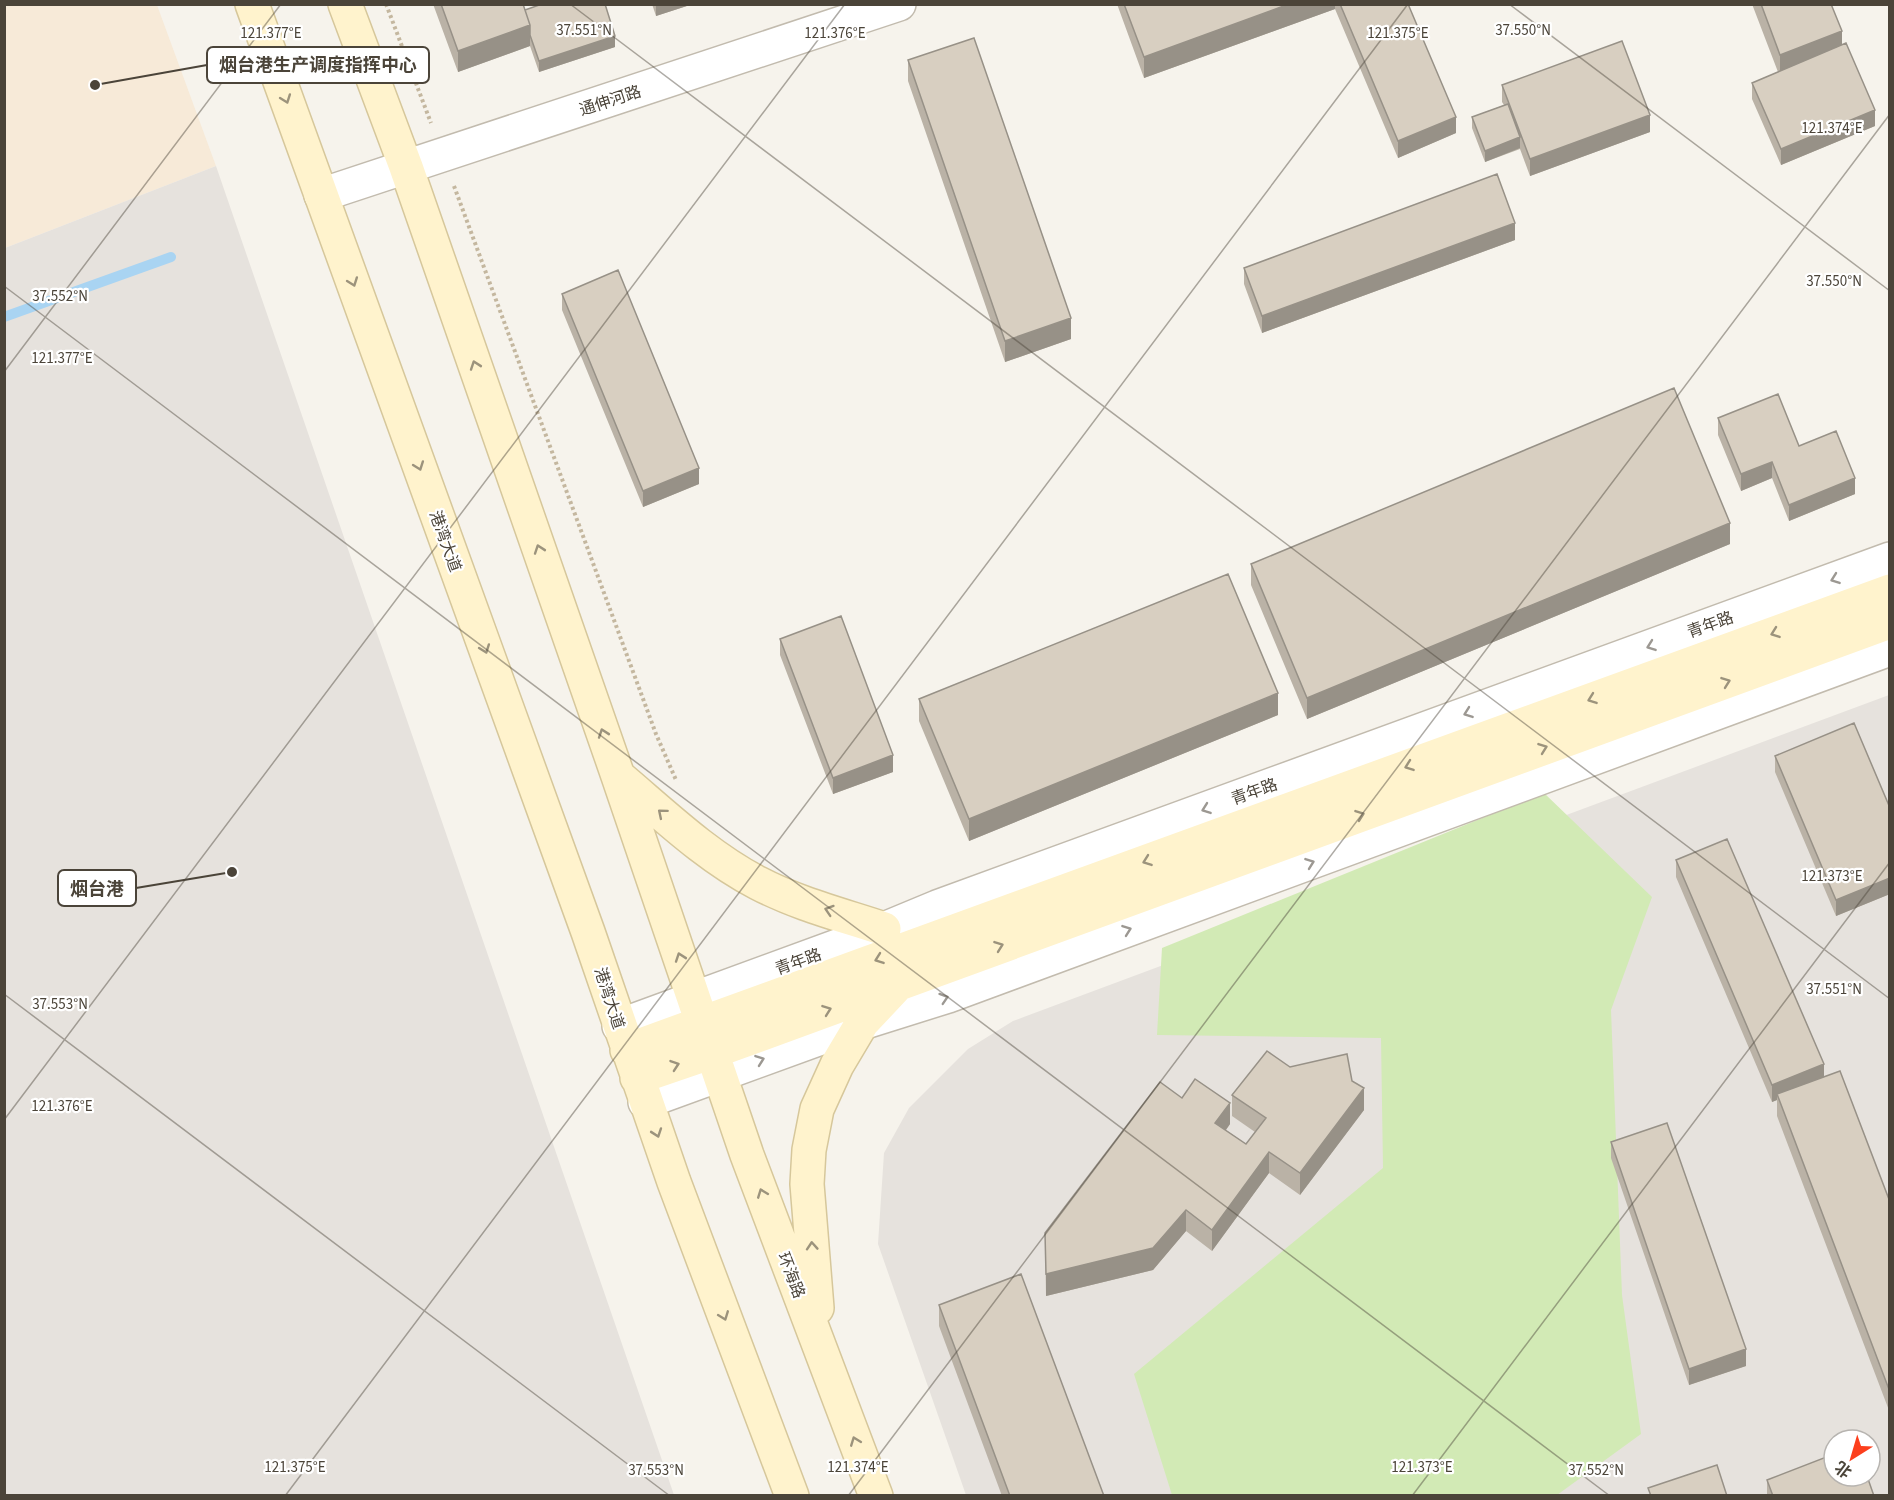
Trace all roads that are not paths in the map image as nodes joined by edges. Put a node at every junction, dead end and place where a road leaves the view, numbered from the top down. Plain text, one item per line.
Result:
1 (252, 4) edge
2 (345, 4) edge
3 (899, 4) edge
4 (406, 167) junction
5 (321, 195) junction
6 (1890, 559) edge
7 (1890, 591) edge
8 (1890, 622) edge
9 (1890, 650) edge
10 (618, 776) junction
11 (884, 928) junction
12 (900, 983) junction
13 (862, 1023) junction
14 (708, 1037) junction
15 (632, 1064) junction
16 (819, 1346) junction
17 (792, 1496) edge
18 (876, 1496) edge

1 -> 5 main road, 港湾大道
2 - 4 main road
3 - 4 street, 通伸河路
4 - 5 street, 通伸河路
10 -> 4 main road
5 -> 15 main road, 港湾大道
6 -> 11 street, 青年路
7 -> 14 main road, 青年路
12 -> 8 main road, 青年路
13 -> 9 street, 青年路
11 -> 10 main road
14 -> 10 main road
11 - 14 street, 青年路
12 - 13 main road
14 -> 12 main road, 青年路
14 -> 13 street, 青年路
16 -> 13 main road
14 - 15 street, 青年路
15 -> 14 main road, 青年路
16 -> 14 main road, 环海路
15 -> 17 main road
18 -> 16 main road, 环海路

